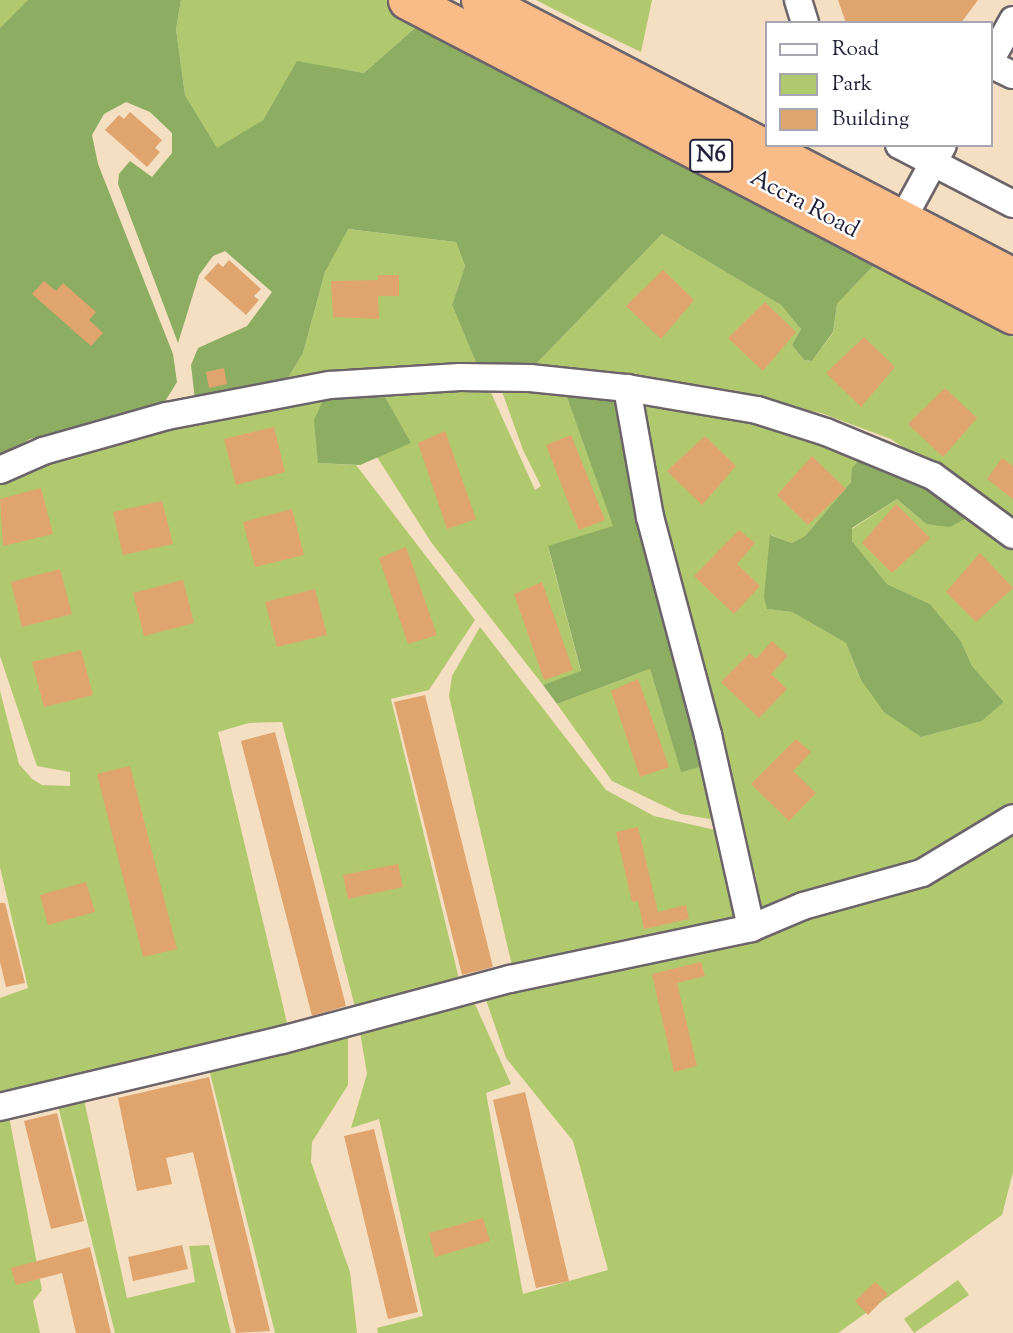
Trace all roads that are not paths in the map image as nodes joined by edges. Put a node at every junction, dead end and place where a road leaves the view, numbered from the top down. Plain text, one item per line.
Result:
1 (407, 0) edge
2 (480, 0) edge
3 (799, 0) edge
4 (1013, 20) edge
5 (804, 21) edge
6 (992, 59) edge
7 (992, 64) edge
8 (1013, 75) edge
9 (909, 147) edge
10 (939, 153) edge
11 (1013, 204) edge
12 (894, 233) junction
13 (1013, 277) edge
14 (1013, 315) edge
15 (627, 388) junction
16 (0, 470) edge
17 (1013, 535) edge
18 (1013, 818) edge
19 (751, 928) junction
20 (0, 1107) edge

1 - 12 highway, Accra Road / N6
2 - 12 highway, Accra Road / N6
3 - 5 street
4 - 6 street
7 - 8 street
9 - 10 street
10 - 11 street
10 - 12 street
12 - 13 highway, Accra Road / N6
12 - 14 highway, Accra Road / N6
15 - 16 street
15 - 17 street
15 - 19 street
18 - 19 street
19 - 20 street

